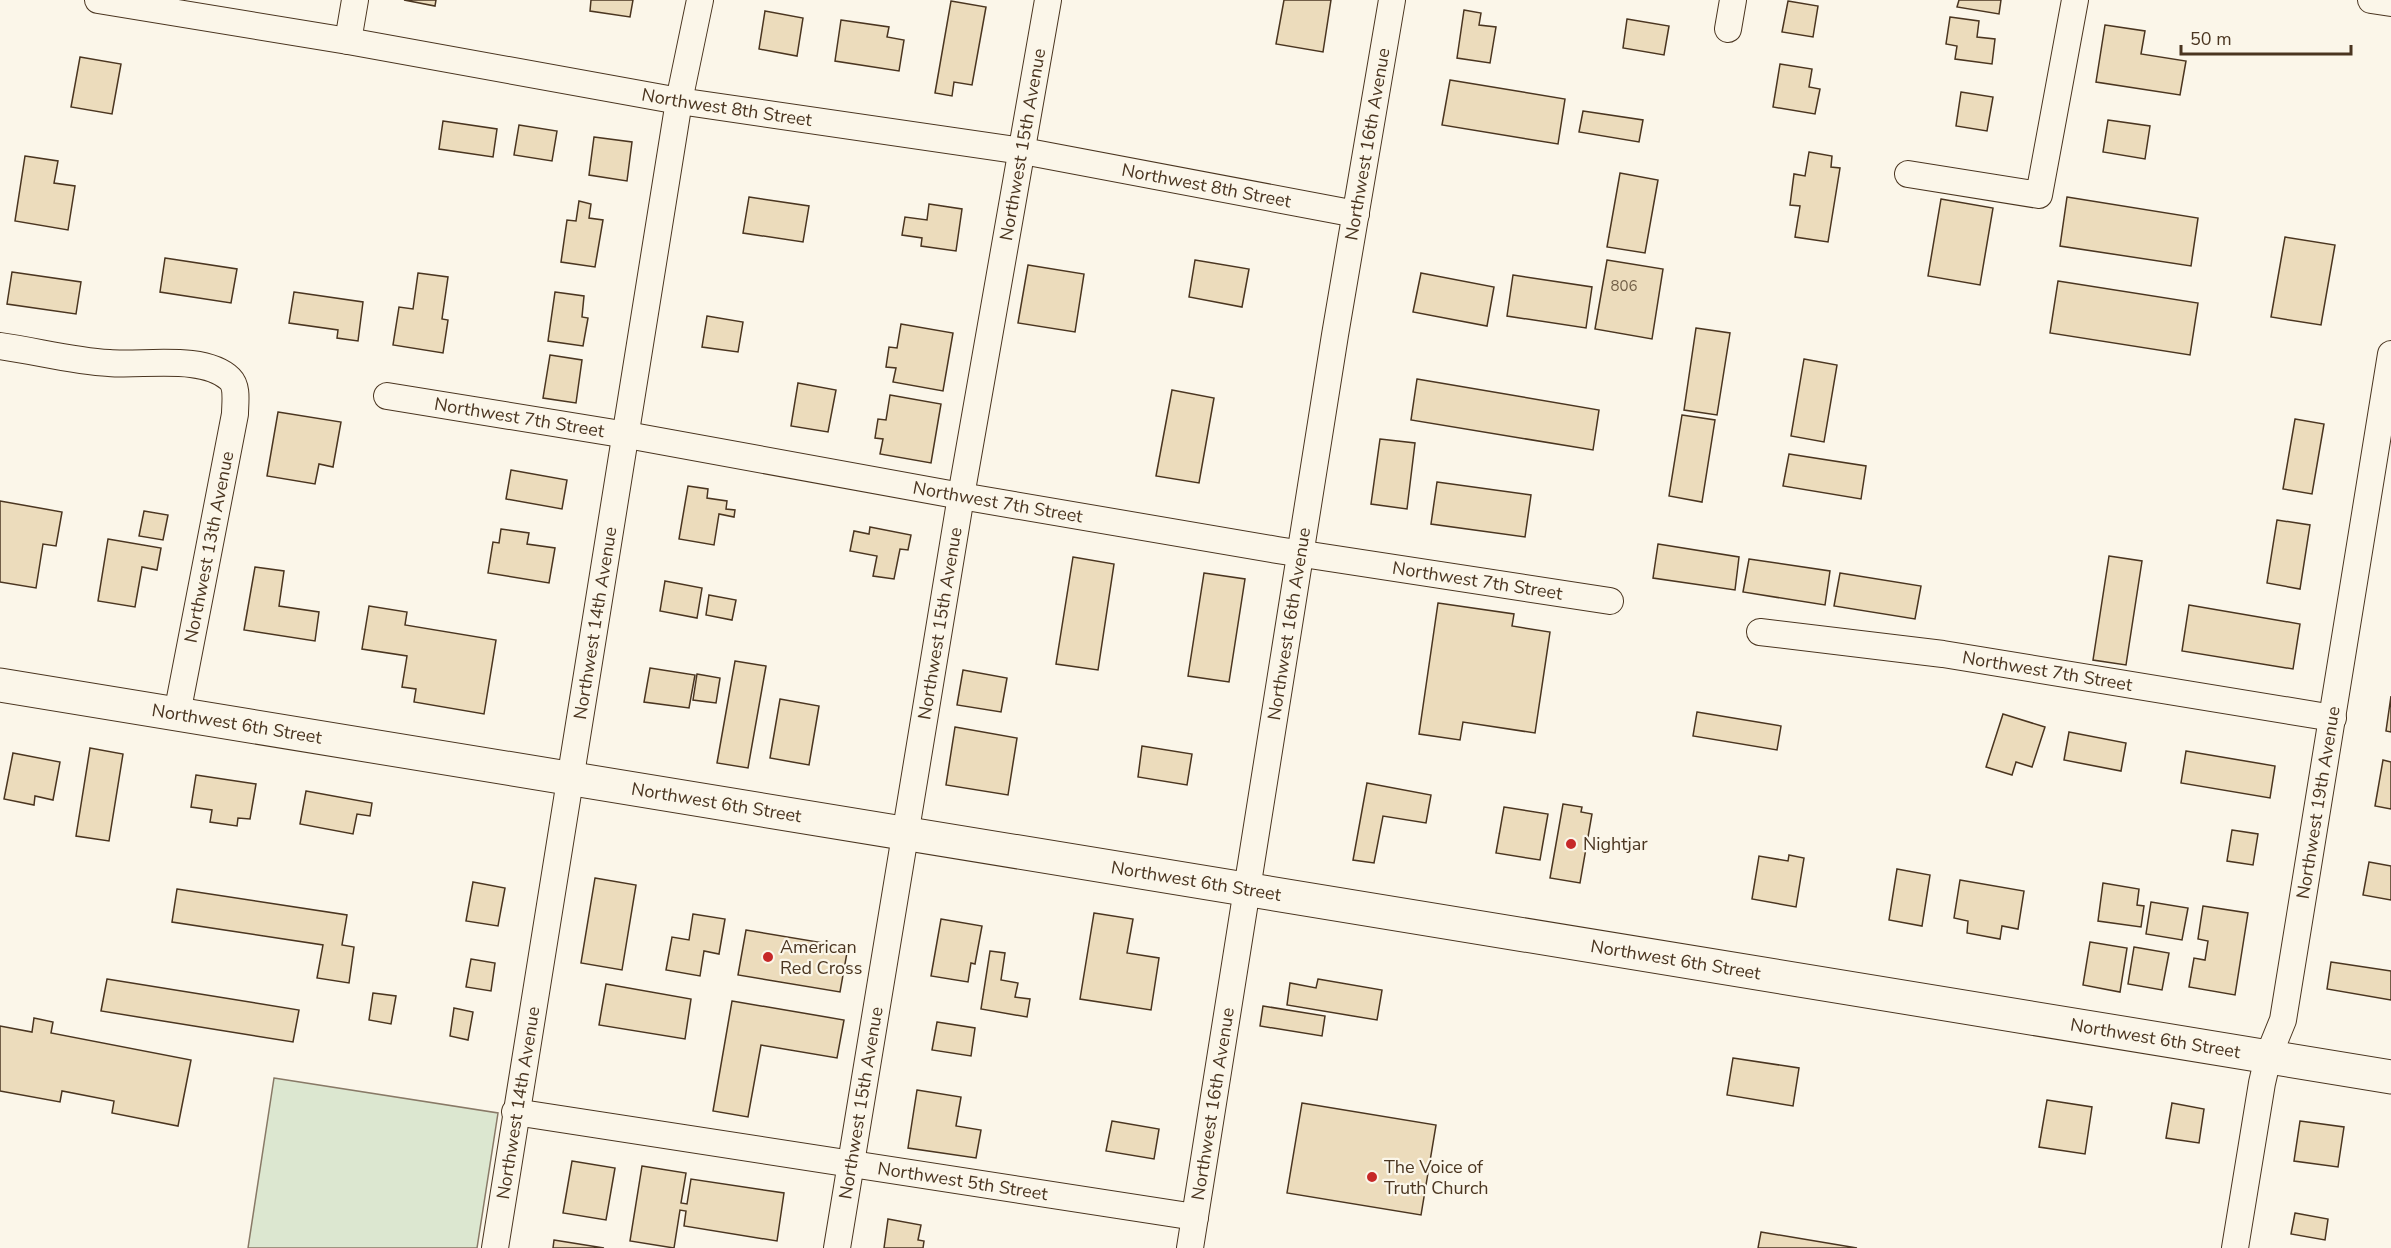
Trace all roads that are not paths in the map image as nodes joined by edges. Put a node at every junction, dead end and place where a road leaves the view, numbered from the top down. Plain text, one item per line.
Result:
1 (98, 0) edge
2 (355, 0) edge
3 (700, 0) edge
4 (1048, 0) edge
5 (1392, 0) edge
6 (1733, 0) edge
7 (2074, 0) edge
8 (2371, 0) edge
9 (2391, 3) edge
10 (1728, 29) dead end
11 (348, 41) junction
12 (679, 101) junction
13 (1023, 151) junction
14 (1908, 174) dead end
15 (1356, 214) junction
16 (0, 345) edge
17 (2391, 354) edge
18 (387, 396) dead end
19 (627, 435) junction
20 (961, 496) junction
21 (1303, 554) junction
22 (1610, 601) dead end
23 (1760, 632) dead end
24 (0, 685) edge
25 (177, 714) junction
26 (2333, 718) junction
27 (571, 779) junction
28 (907, 834) junction
29 (1246, 890) junction
30 (2268, 1057) junction
31 (2391, 1077) edge
32 (515, 1112) junction
33 (851, 1163) junction
34 (1195, 1217) junction
35 (495, 1248) edge
36 (837, 1248) edge
37 (1190, 1248) edge
38 (2235, 1248) edge

1 - 11 street, Northwest 8th Street
2 - 11 street
3 - 12 street, Northwest 14th Avenue
4 - 13 street, Northwest 15th Avenue
5 - 15 street, Northwest 16th Avenue
6 - 10 street
7 - 14 street
8 - 9 street
11 - 12 street, Northwest 8th Street
12 - 13 street, Northwest 8th Street
12 - 19 street, Northwest 14th Avenue
13 - 15 street, Northwest 8th Street
13 - 20 street, Northwest 15th Avenue
15 - 21 street, Northwest 16th Avenue
16 - 25 street, Northwest 13th Avenue
17 - 26 street, Northwest 19th Avenue
18 - 19 street, Northwest 7th Street
19 - 20 street, Northwest 7th Street
19 - 27 street, Northwest 14th Avenue
20 - 21 street, Northwest 7th Street
20 - 28 street, Northwest 15th Avenue
21 - 22 street, Northwest 7th Street
21 - 29 street, Northwest 16th Avenue
23 - 26 street, Northwest 7th Street
24 - 25 main road, Northwest 6th Street
25 - 27 main road, Northwest 6th Street
26 - 30 street, Northwest 19th Avenue
27 - 28 main road, Northwest 6th Street
27 - 32 street, Northwest 14th Avenue
28 - 29 main road, Northwest 6th Street
28 - 33 street, Northwest 15th Avenue
29 - 30 main road, Northwest 6th Street
29 - 34 street, Northwest 16th Avenue
30 - 31 main road, Northwest 6th Street
30 - 38 street, Northwest 19th Avenue
32 - 33 street, Northwest 5th Street
32 - 35 street, Northwest 14th Avenue
33 - 34 street, Northwest 5th Street
33 - 36 street, Northwest 15th Avenue
34 - 37 street, Northwest 16th Avenue

